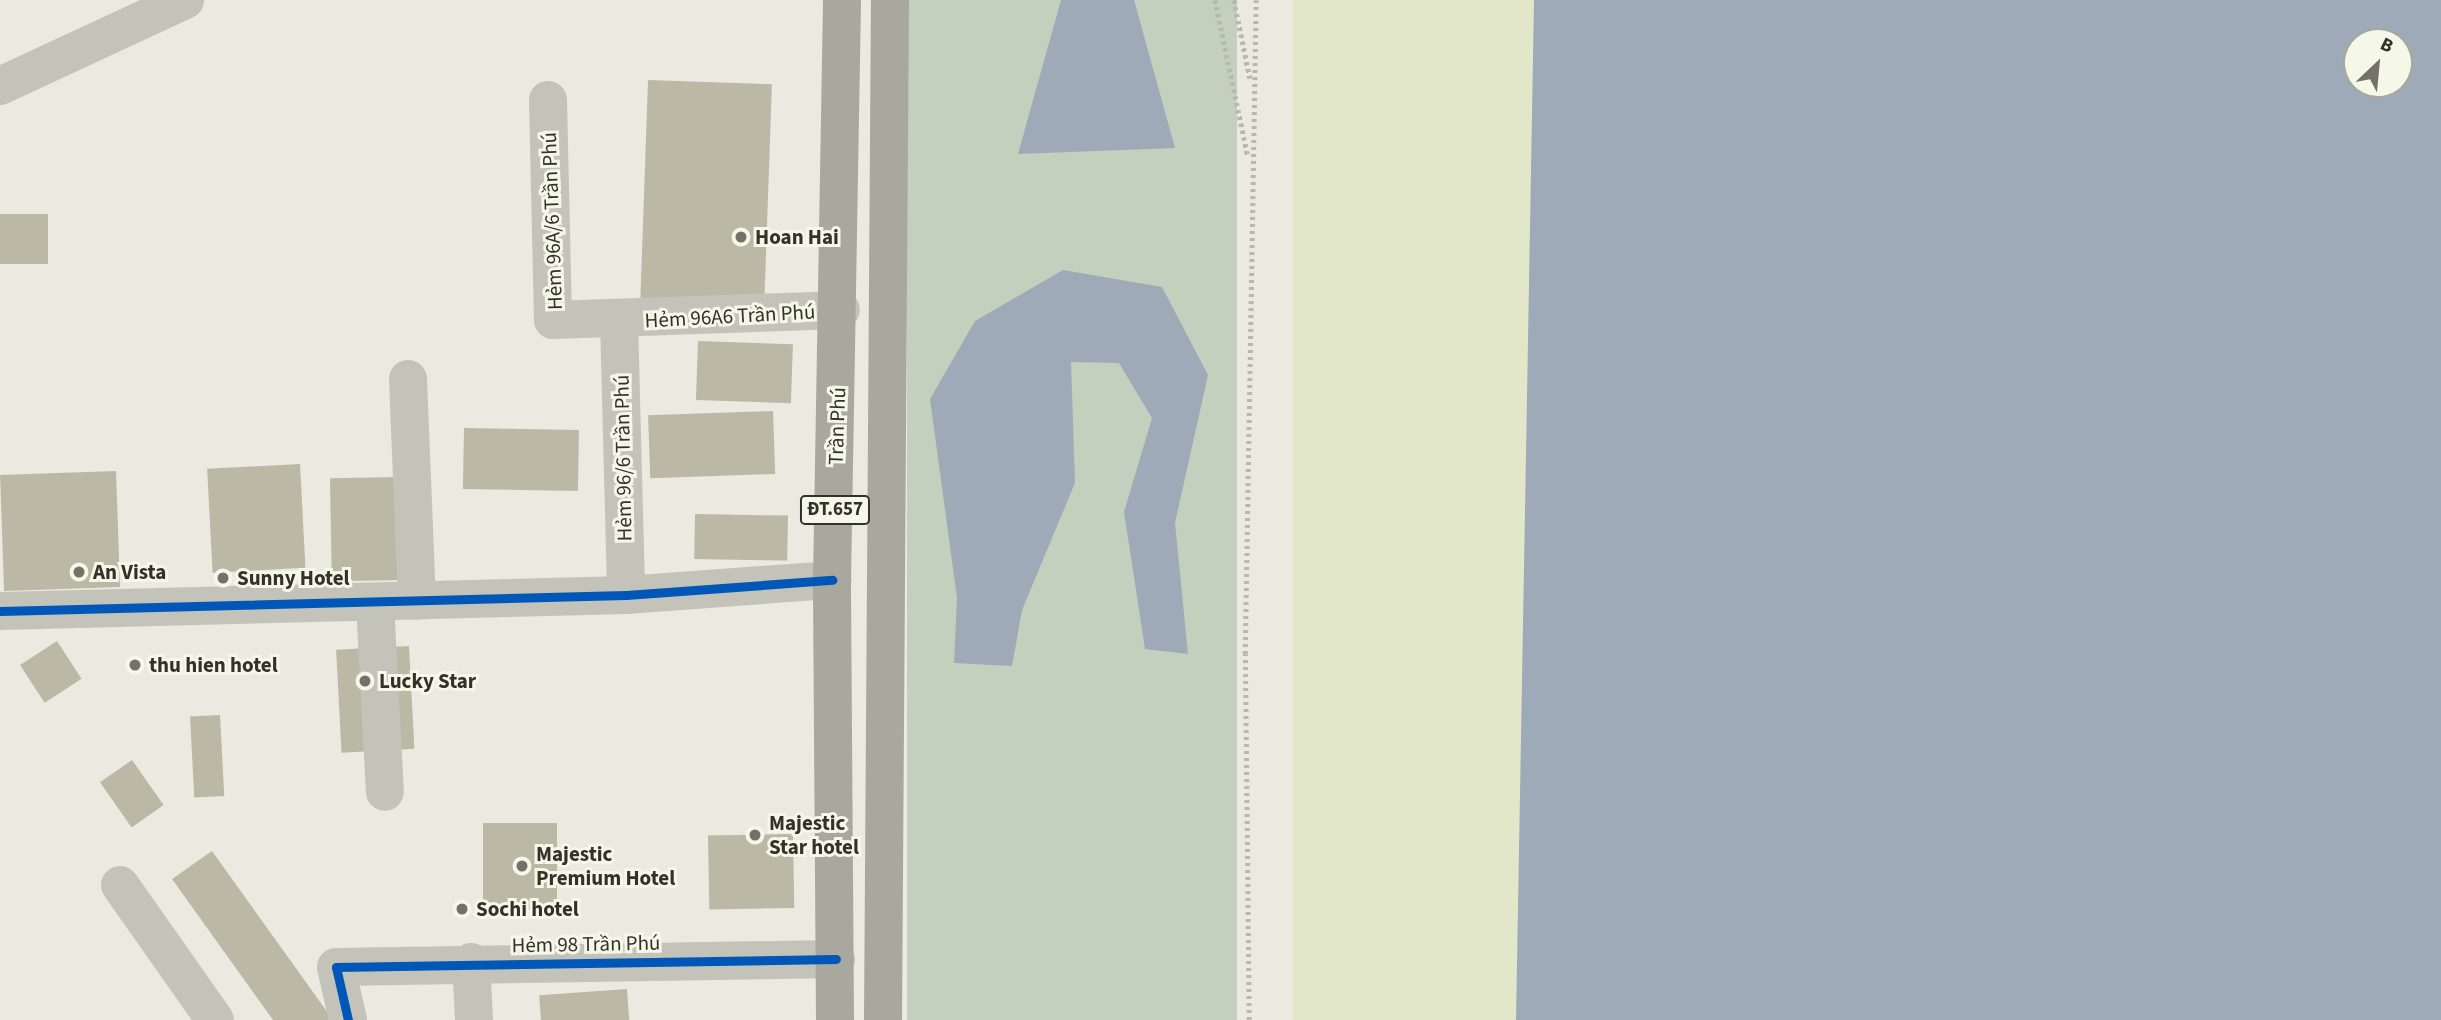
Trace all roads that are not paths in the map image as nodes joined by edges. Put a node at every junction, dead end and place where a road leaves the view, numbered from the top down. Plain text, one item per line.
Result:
1 (185, 0) edge
2 (842, 0) edge
3 (890, 0) edge
4 (0, 86) edge
5 (548, 100) dead end
6 (841, 310) junction
7 (619, 321) junction
8 (408, 379) dead end
9 (832, 580) junction
10 (626, 595) junction
11 (417, 601) junction
12 (375, 603) junction
13 (0, 611) edge
14 (385, 792) dead end
15 (120, 886) dead end
16 (836, 958) junction
17 (471, 962) junction
18 (215, 1020) edge
19 (348, 1020) edge
20 (474, 1020) edge
21 (835, 1020) edge
22 (883, 1020) edge

1 - 4 street
2 - 6 main road, Trần Phú / ĐT.657
3 - 22 main road, ĐT.657
5 - 7 street, Hẻm 96A/6 Trần Phú
6 - 7 street, Hẻm 96A6 Trần Phú
6 - 9 main road, Trần Phú / ĐT.657
7 - 10 street, Hẻm 96/6 Trần Phú
8 - 11 street
9 - 10 street
9 - 16 main road, Trần Phú / ĐT.657
10 - 11 street
11 - 12 street
12 - 13 street
12 - 14 street
15 - 18 street
16 - 17 street, Hẻm 98 Trần Phú
16 - 21 main road, Trần Phú / ĐT.657
17 - 19 street, Hẻm 98 Trần Phú
17 - 20 street

